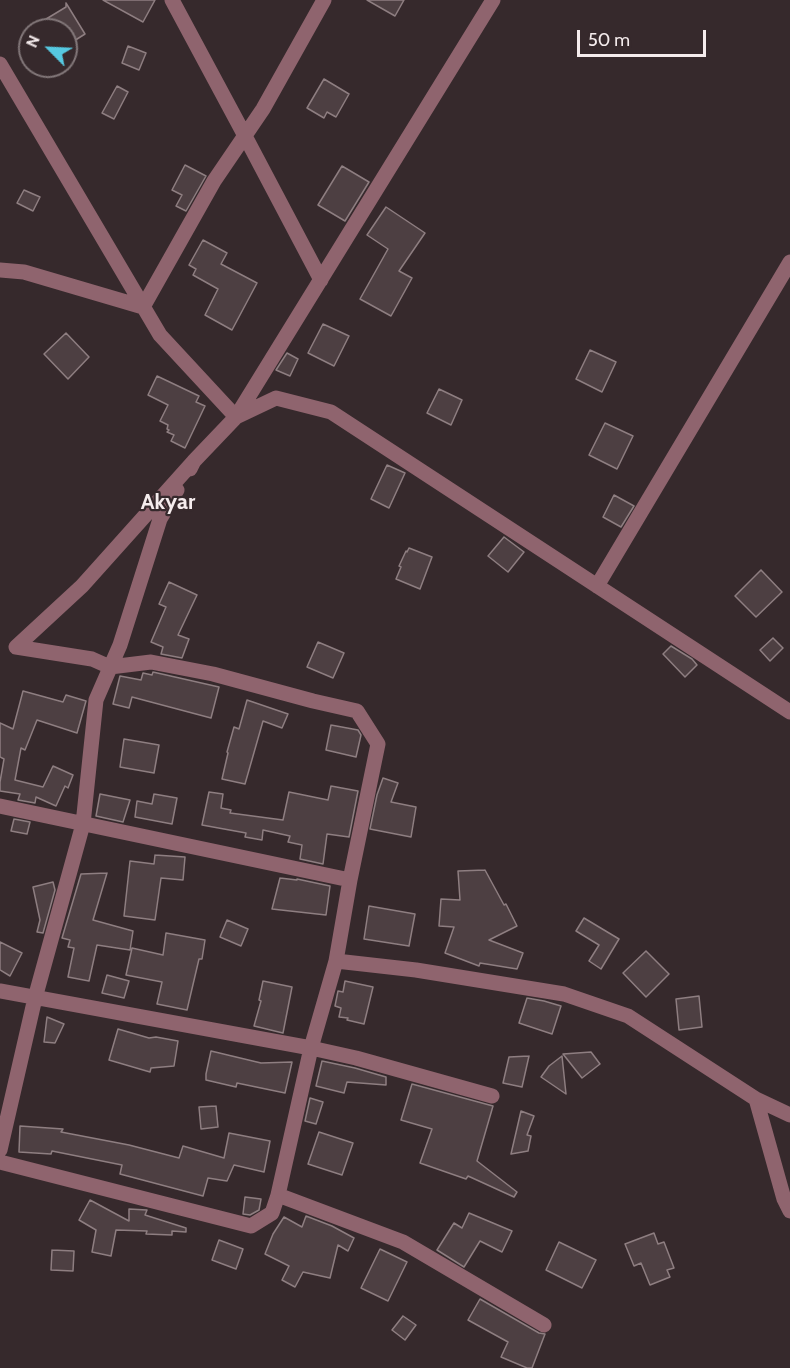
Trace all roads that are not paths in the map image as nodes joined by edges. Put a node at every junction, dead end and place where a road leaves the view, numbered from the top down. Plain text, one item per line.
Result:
1 (172, 0) edge
2 (324, 0) edge
3 (493, 0) edge
4 (0, 64) edge
5 (245, 136) junction
6 (790, 262) edge
7 (0, 270) edge
8 (321, 280) junction
9 (144, 307) junction
10 (236, 417) junction
11 (194, 461) junction
12 (597, 586) junction
13 (110, 667) junction
14 (790, 712) edge
15 (0, 806) edge
16 (83, 824) junction
17 (350, 880) junction
18 (336, 961) junction
19 (0, 991) edge
20 (35, 998) junction
21 (311, 1048) junction
22 (492, 1096) dead end
23 (756, 1099) junction
24 (790, 1115) edge
25 (0, 1150) edge
26 (0, 1162) edge
27 (278, 1195) junction
28 (790, 1211) edge
29 (544, 1325) dead end

1 - 5 street
2 - 5 street
3 - 8 street
4 - 9 street
5 - 8 street
5 - 9 street
6 - 12 street
7 - 9 street
8 - 10 street
9 - 10 street
10 - 11 street
10 - 12 street
11 - 13 street
11 - 13 street
12 - 14 street
13 - 16 street
13 - 17 street
15 - 16 street
16 - 17 street
16 - 20 street
17 - 18 street
18 - 21 street
18 - 23 street
19 - 20 street
20 - 21 street
20 - 25 street
21 - 22 street
21 - 27 street
23 - 24 street
23 - 28 street
26 - 27 street
27 - 29 street

